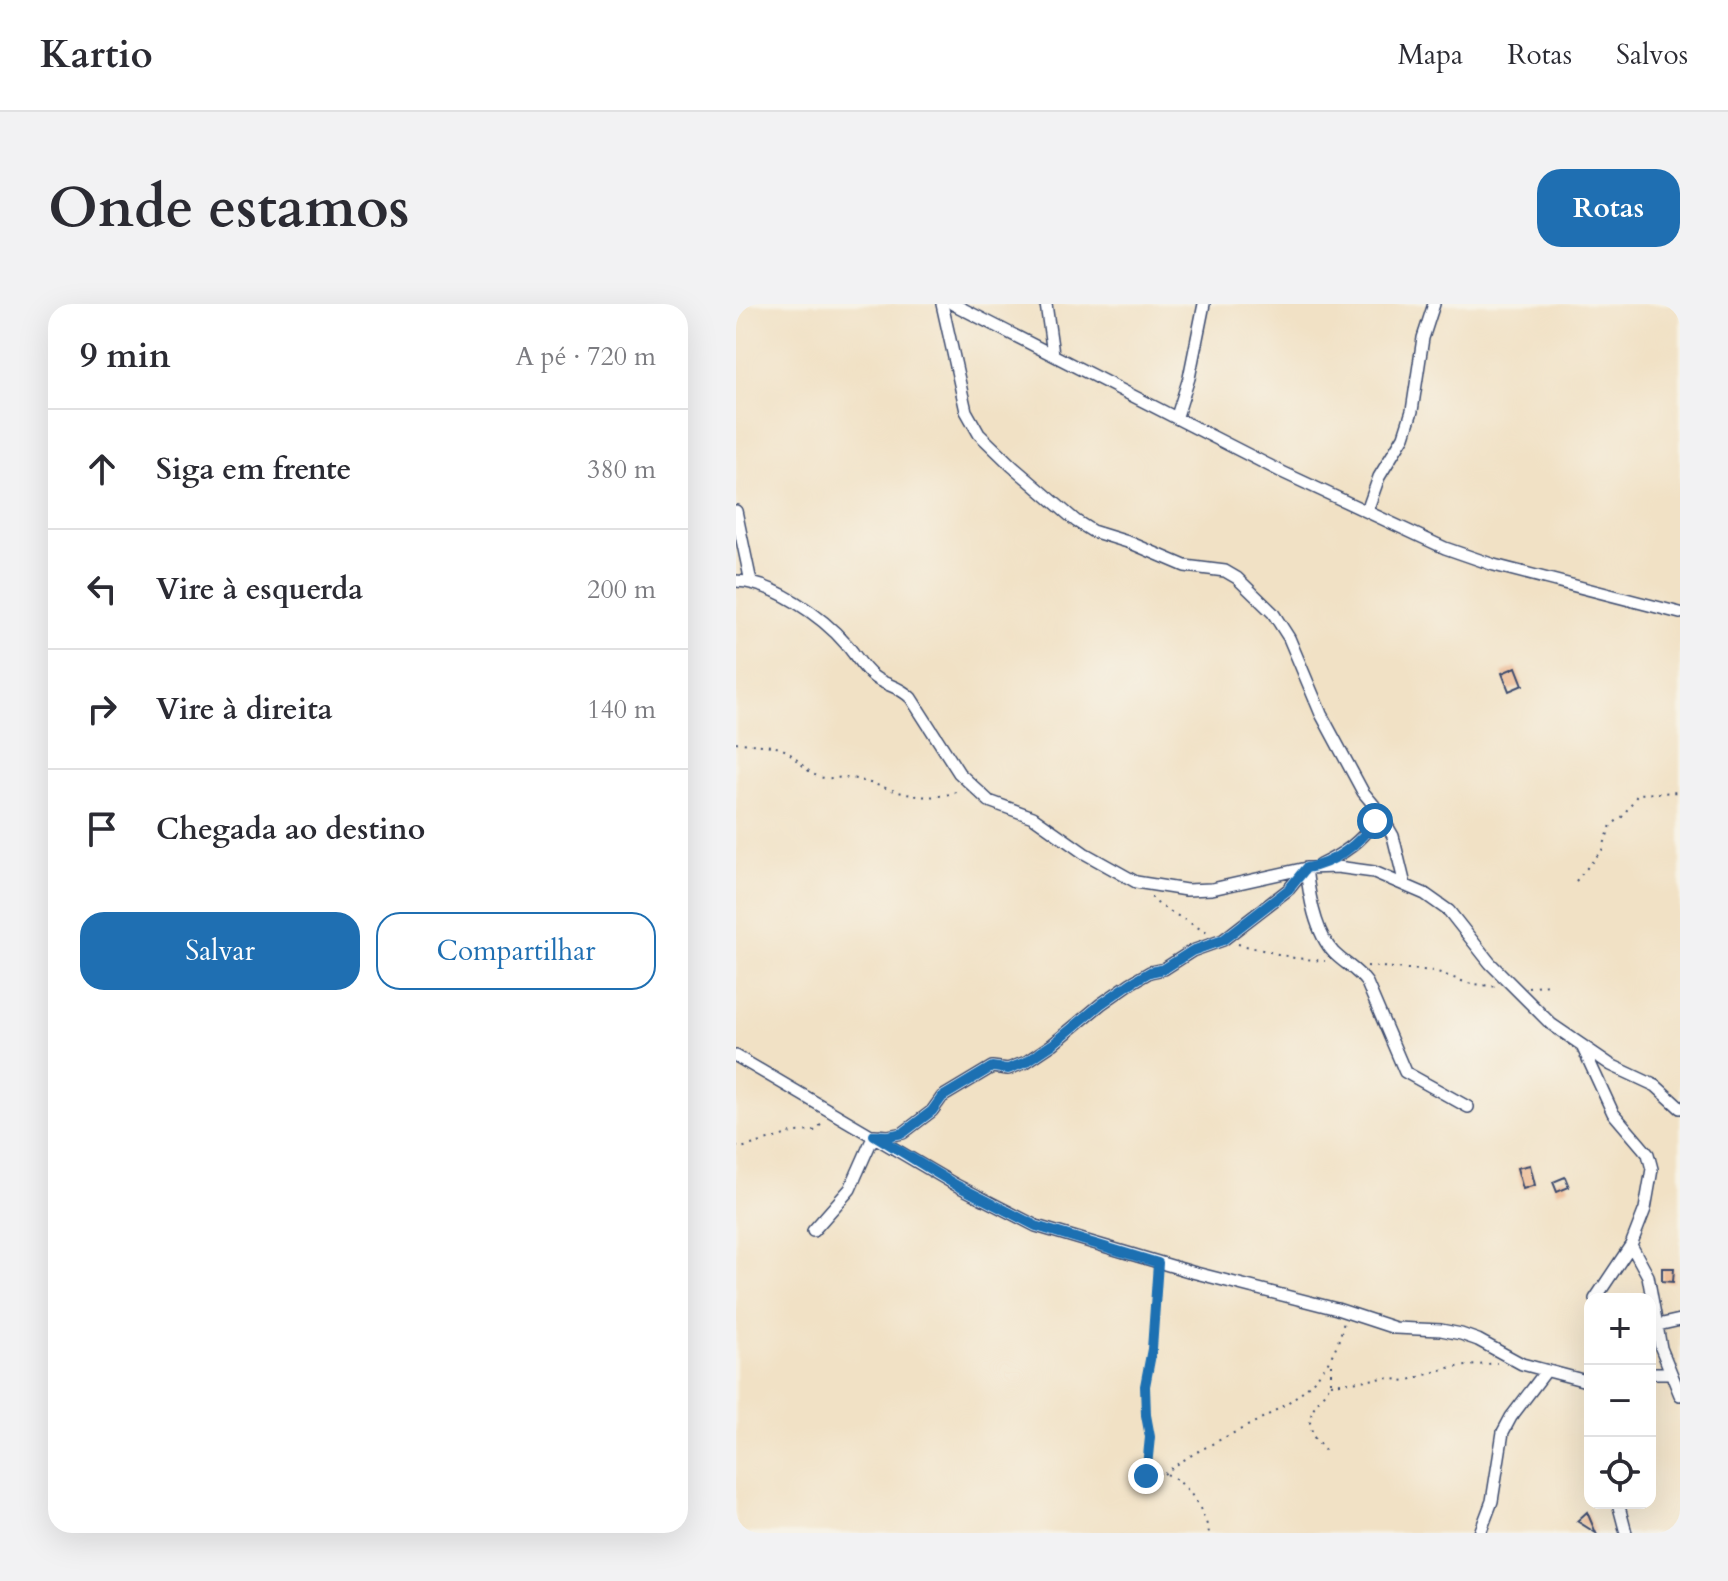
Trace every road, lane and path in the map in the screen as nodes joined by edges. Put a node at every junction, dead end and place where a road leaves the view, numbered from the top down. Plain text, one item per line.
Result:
1 (942, 304) edge
2 (953, 304) edge
3 (1046, 304) edge
4 (1204, 304) edge
5 (1434, 304) edge
6 (1053, 354) junction
7 (1177, 416) junction
8 (736, 511) edge
9 (1367, 511) junction
10 (736, 581) edge
11 (751, 582) junction
12 (1680, 613) edge
13 (736, 742) edge
14 (977, 792) junction
15 (1680, 792) edge
16 (1371, 802) junction
17 (1312, 868) junction
18 (1576, 881) dead end
19 (1405, 885) junction
20 (1578, 1042) junction
21 (736, 1056) edge
22 (1468, 1107) dead end
23 (1680, 1108) edge
24 (840, 1116) junction
25 (874, 1135) junction
26 (736, 1146) edge
27 (741, 1148) junction
28 (736, 1155) edge
29 (813, 1231) dead end
30 (1631, 1245) junction
31 (1158, 1263) junction
32 (1599, 1293) edge
33 (1346, 1312) junction
34 (1680, 1320) edge
35 (1658, 1325) junction
36 (1331, 1357) junction
37 (1501, 1362) dead end
38 (1546, 1371) junction
39 (1656, 1373) edge
40 (1671, 1373) junction
41 (1584, 1380) edge
42 (1331, 1384) junction
43 (1680, 1395) edge
44 (1325, 1451) dead end
45 (1164, 1474) junction
46 (1620, 1509) edge
47 (1209, 1533) edge
48 (1480, 1533) edge
49 (1626, 1533) edge
50 (1654, 1533) edge
51 (1666, 1533) edge

1 - 16 street
2 - 6 street
3 - 6 street
4 - 7 street
5 - 9 street
6 - 7 street
7 - 9 street
8 - 11 street
9 - 12 street
10 - 11 street
11 - 14 street
13 - 14 path
14 - 17 street
15 - 18 path
16 - 17 street
16 - 19 street
17 - 19 street
17 - 22 street
17 - 25 street
19 - 20 street
20 - 23 street
20 - 30 street
21 - 24 street
24 - 25 street
24 - 27 path
25 - 29 street
25 - 31 street
26 - 27 path
27 - 28 path
30 - 32 street
30 - 35 street
31 - 33 street
31 - 45 path
33 - 36 path
33 - 38 street
34 - 35 street
35 - 40 street
36 - 42 path
36 - 45 path
37 - 42 path
38 - 41 street
38 - 48 street
39 - 40 street
40 - 43 street
42 - 44 path
45 - 47 path
46 - 49 street
50 - 51 path

